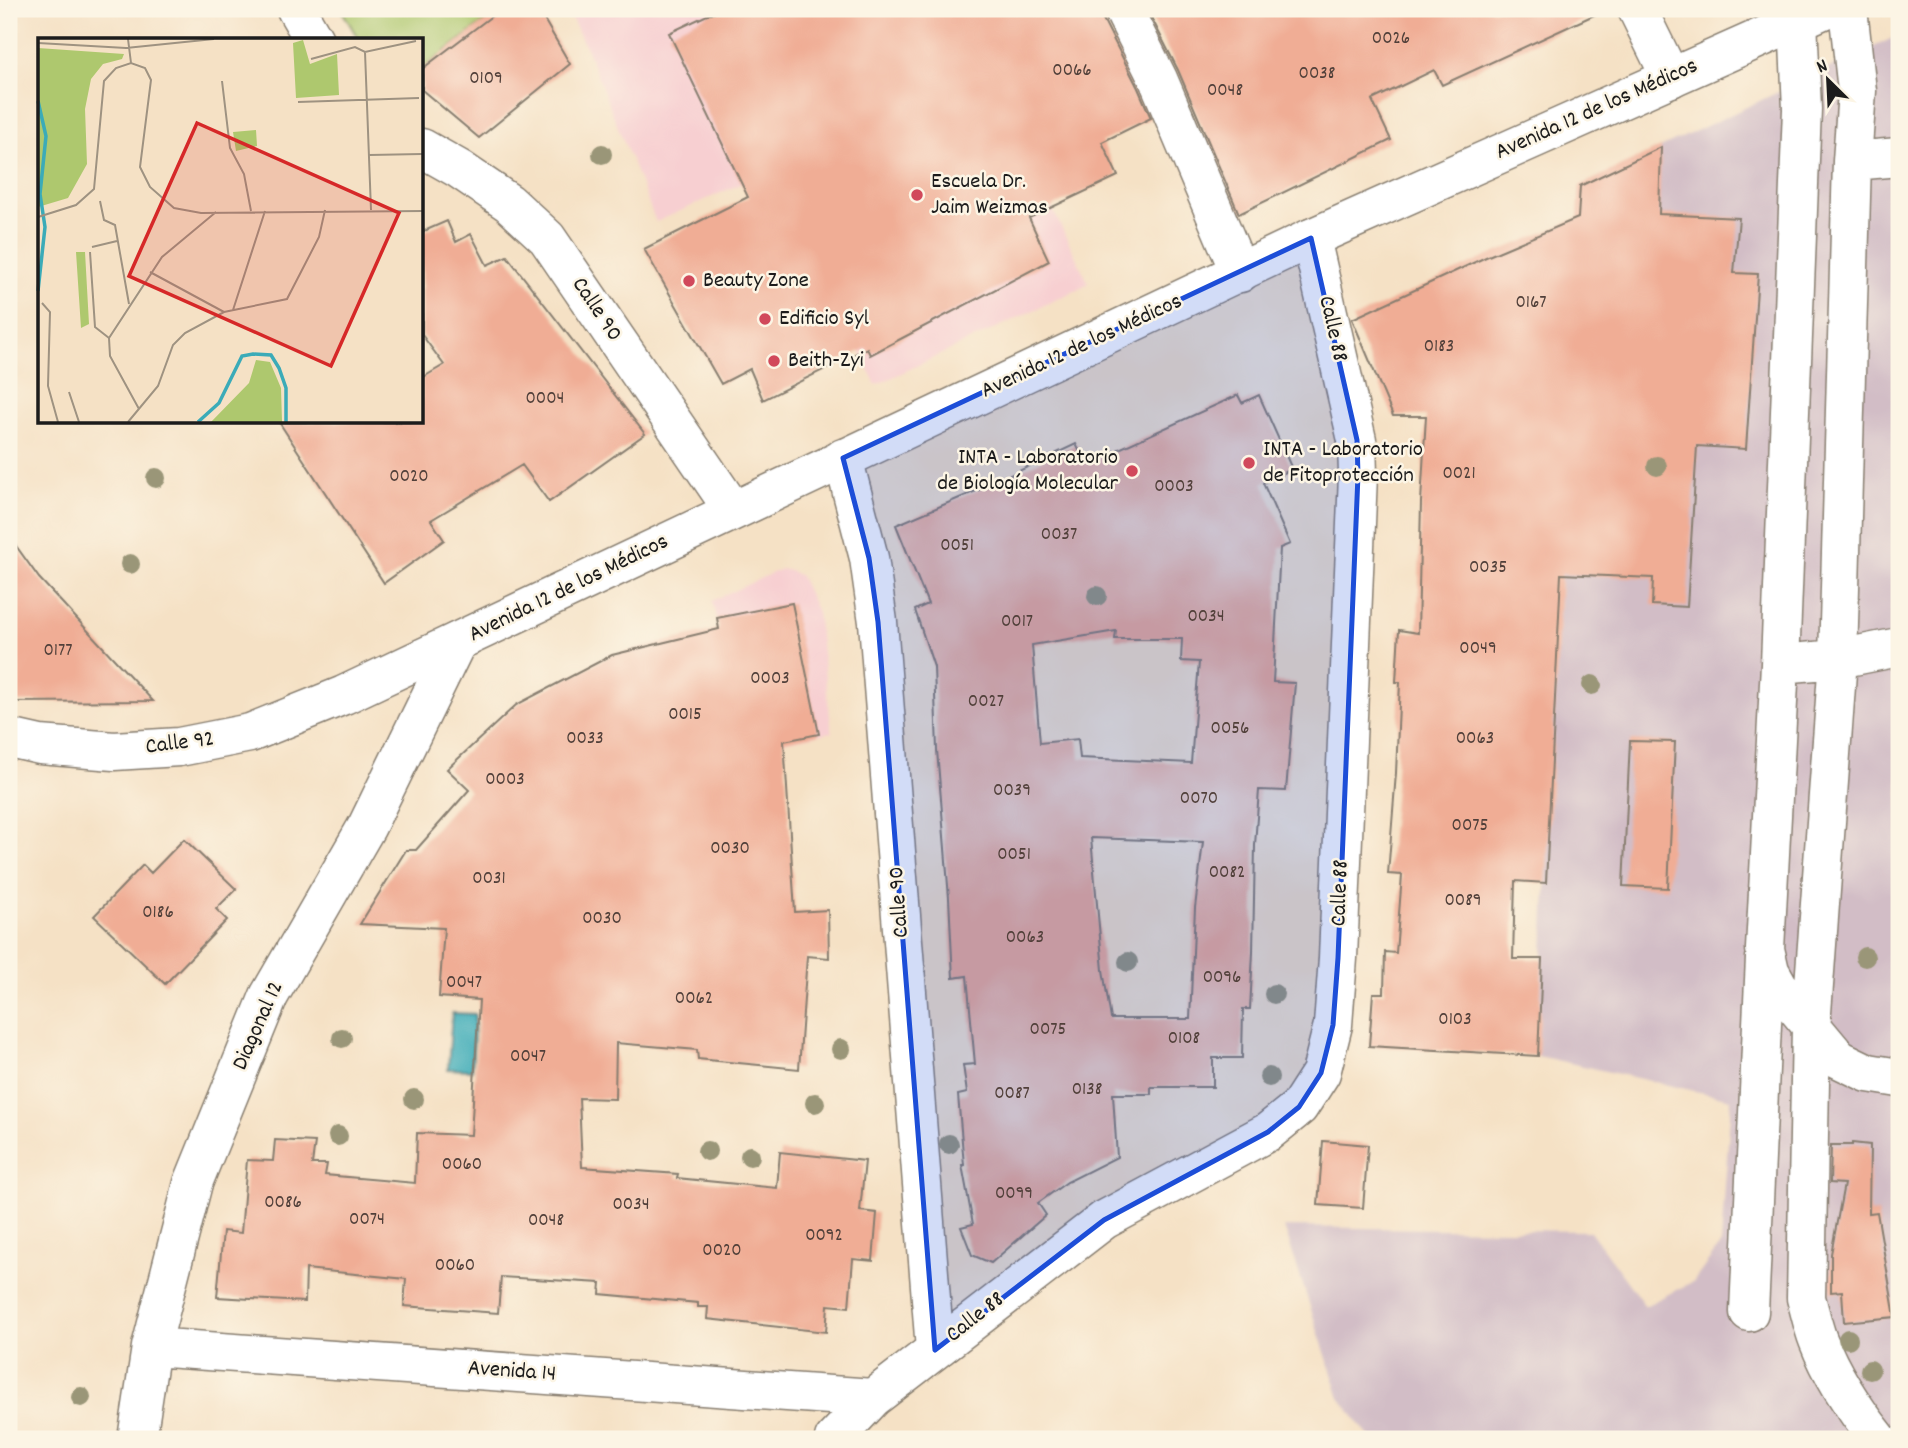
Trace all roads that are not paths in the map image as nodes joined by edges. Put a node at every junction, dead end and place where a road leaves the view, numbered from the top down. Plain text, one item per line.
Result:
1 (296, 9) edge
2 (1123, 9) edge
3 (1637, 9) edge
4 (1848, 9) edge
5 (1812, 15) edge
6 (313, 38) edge
7 (1671, 78) junction
8 (424, 149) edge
9 (1899, 157) edge
10 (1852, 161) junction
11 (1311, 238) junction
12 (1240, 273) junction
13 (844, 458) junction
14 (733, 510) junction
15 (457, 642) junction
16 (1899, 647) edge
17 (1838, 659) junction
18 (1780, 664) junction
19 (344, 695) joint
20 (9, 738) edge
21 (1765, 949) junction
22 (1811, 1026) junction
23 (1899, 1078) edge
24 (1749, 1312) dead end
25 (150, 1347) junction
26 (935, 1350) junction
27 (873, 1398) junction
28 (1899, 1423) edge
29 (1869, 1428) edge
30 (137, 1439) edge
31 (834, 1439) edge

1 - 6 street
2 - 12 street
3 - 7 street
4 - 10 street
5 - 7 street, Avenida 12 de los Médicos
5 - 18 street
7 - 11 street, Avenida 12 de los Médicos
8 - 14 street, Calle 90
9 - 10 street
10 - 17 street
11 - 12 street, Avenida 12 de los Médicos
11 - 26 street, Calle 88
12 - 13 street, Avenida 12 de los Médicos
13 - 14 street, Avenida 12 de los Médicos
13 - 26 street, Calle 90
14 - 15 street, Avenida 12 de los Médicos
15 - 19 street, Avenida 12 de los Médicos
15 - 25 street, Diagonal 12
16 - 17 street
17 - 18 street
17 - 22 street
18 - 21 street
19 - 20 street, Calle 92
21 - 22 street
21 - 24 street
22 - 23 street
22 - 29 street
25 - 27 street, Avenida 14
25 - 30 street, Diagonal 12
26 - 27 street, Calle 88
27 - 31 street, Calle 88
28 - 29 street

